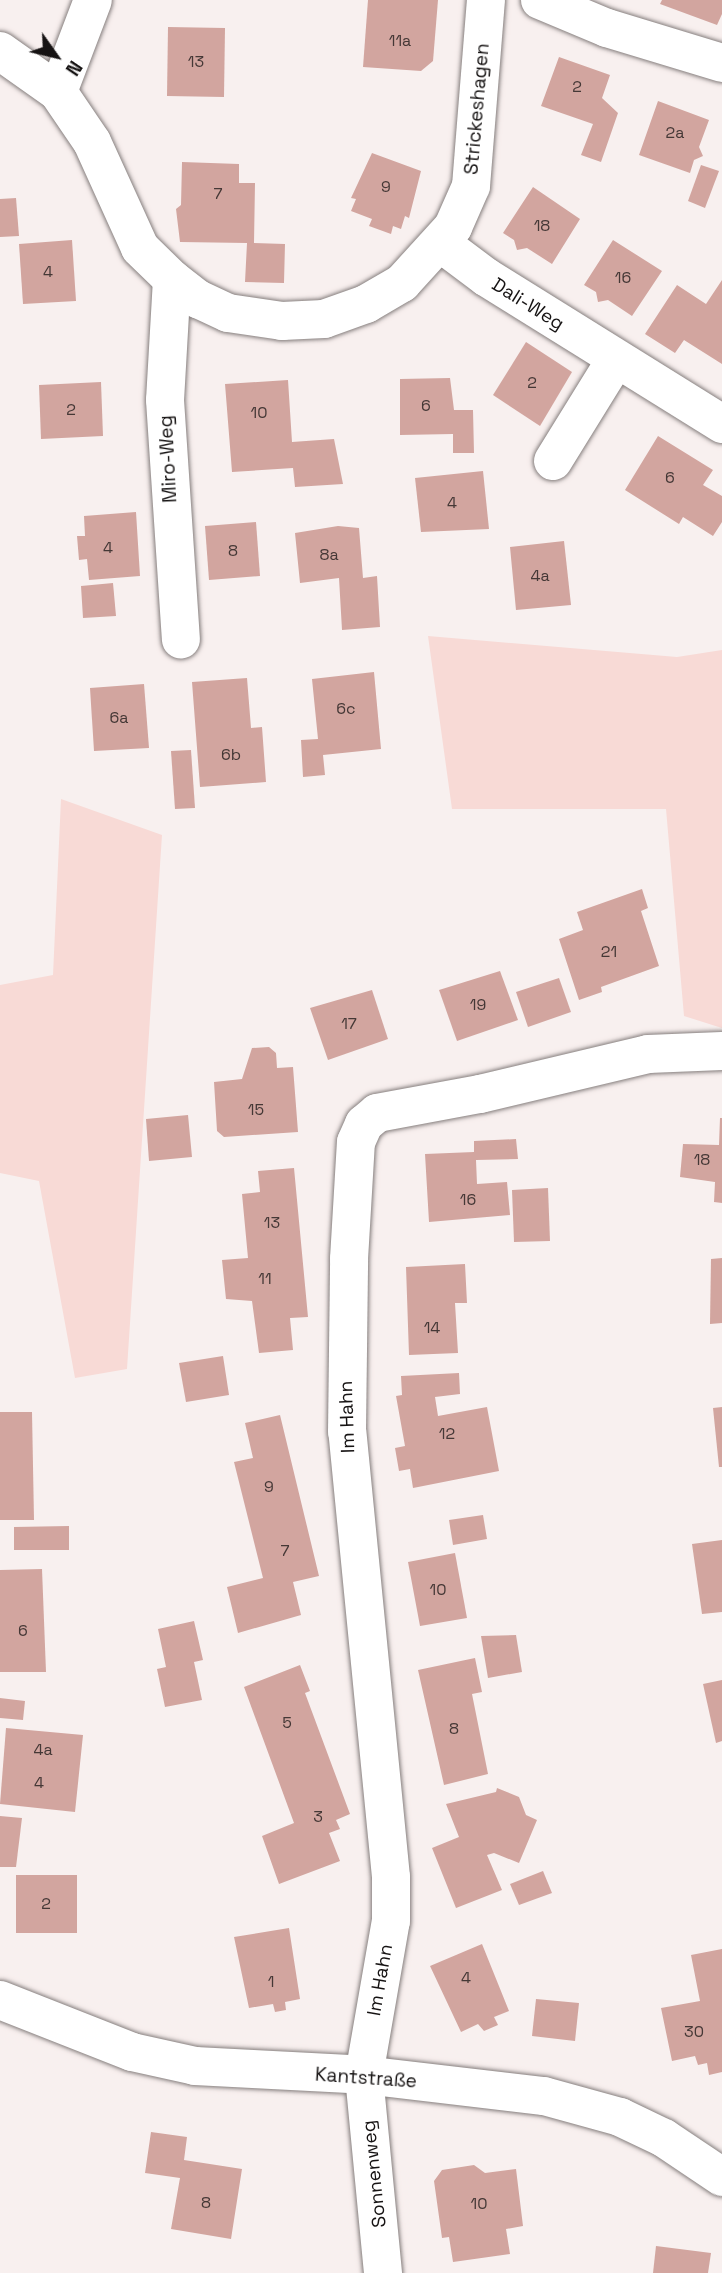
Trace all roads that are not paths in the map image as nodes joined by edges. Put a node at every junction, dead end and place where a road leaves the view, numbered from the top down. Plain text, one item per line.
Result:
1 (93, 0) edge
2 (486, 0) edge
3 (540, 0) edge
4 (0, 51) edge
5 (722, 63) edge
6 (58, 92) junction
7 (442, 244) junction
8 (172, 279) junction
9 (616, 359) junction
10 (722, 424) edge
11 (553, 461) dead end
12 (181, 639) dead end
13 (722, 1051) edge
14 (0, 2000) edge
15 (364, 2075) junction
16 (722, 2178) edge
17 (383, 2273) edge

1 - 6 street
2 - 7 street, Strickeshagen
3 - 5 street
4 - 6 street, Strickeshagen
6 - 8 street, Strickeshagen
7 - 8 street, Strickeshagen
7 - 9 street, Dali-Weg
8 - 12 street, Miro-Weg
9 - 10 street, Dali-Weg
9 - 11 street
13 - 15 street, Im Hahn
14 - 15 street, Kantstraße
15 - 16 street, Kantstraße
15 - 17 street, Sonnenweg

